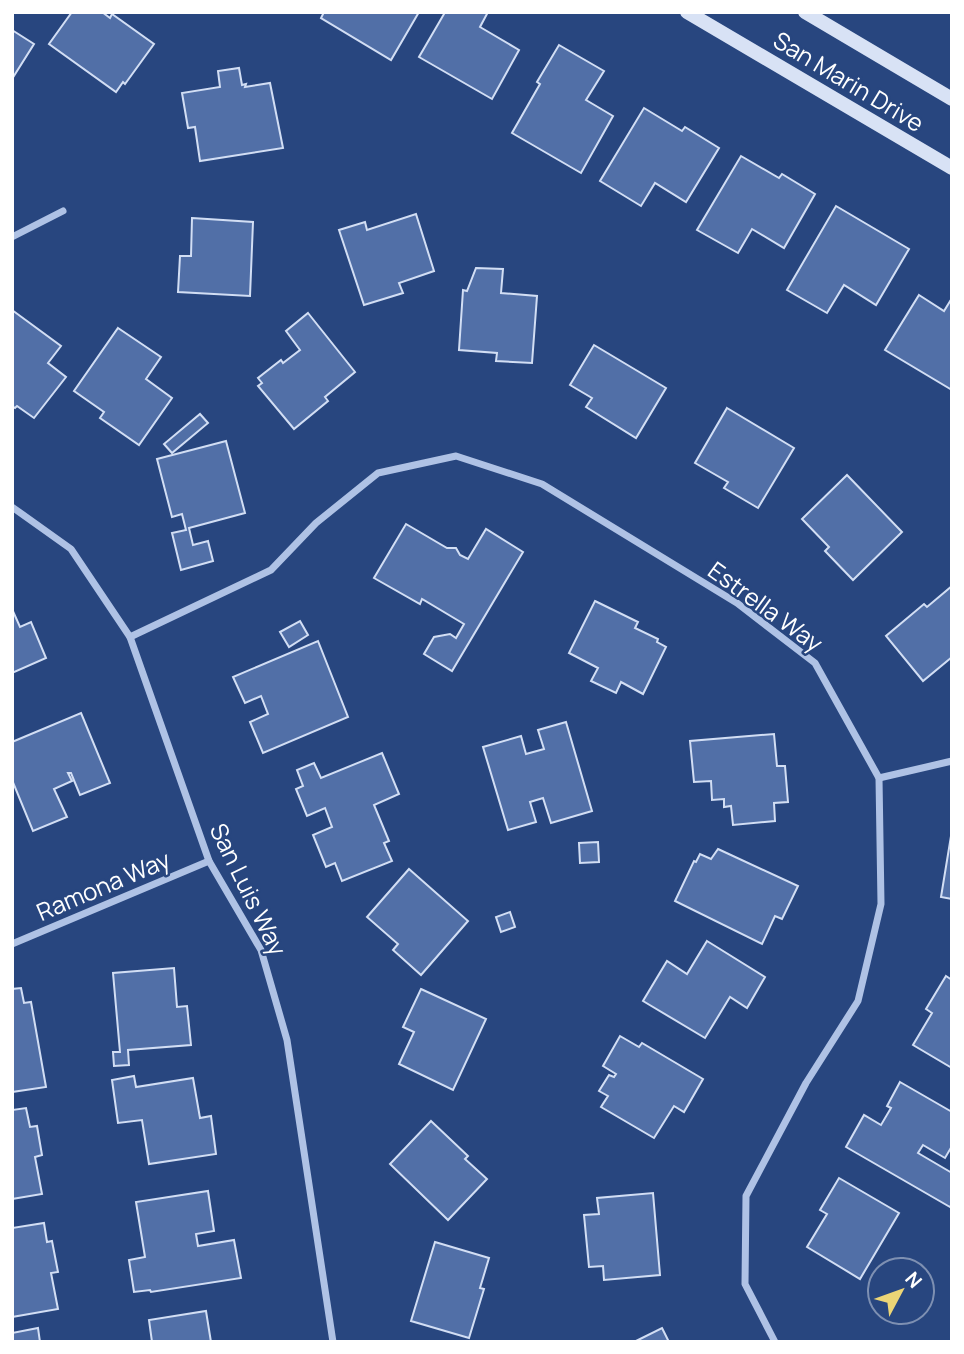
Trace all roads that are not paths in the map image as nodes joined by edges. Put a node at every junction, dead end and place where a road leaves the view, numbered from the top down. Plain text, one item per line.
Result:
1 (687, 12) edge
2 (805, 12) edge
3 (952, 99) edge
4 (952, 168) edge
5 (64, 211) dead end
6 (12, 237) edge
7 (12, 507) edge
8 (130, 637) junction
9 (952, 761) edge
10 (879, 778) junction
11 (209, 861) junction
12 (12, 944) edge
13 (333, 1342) edge
14 (775, 1342) edge

1 - 4 main road, San Marin Drive
2 - 3 main road, San Marin Drive
5 - 6 street
7 - 8 street, San Luis Way
8 - 10 street, Estrella Way
8 - 11 street, San Luis Way
9 - 10 street
10 - 14 street, Estrella Way
11 - 12 street, Ramona Way
11 - 13 street, San Luis Way

